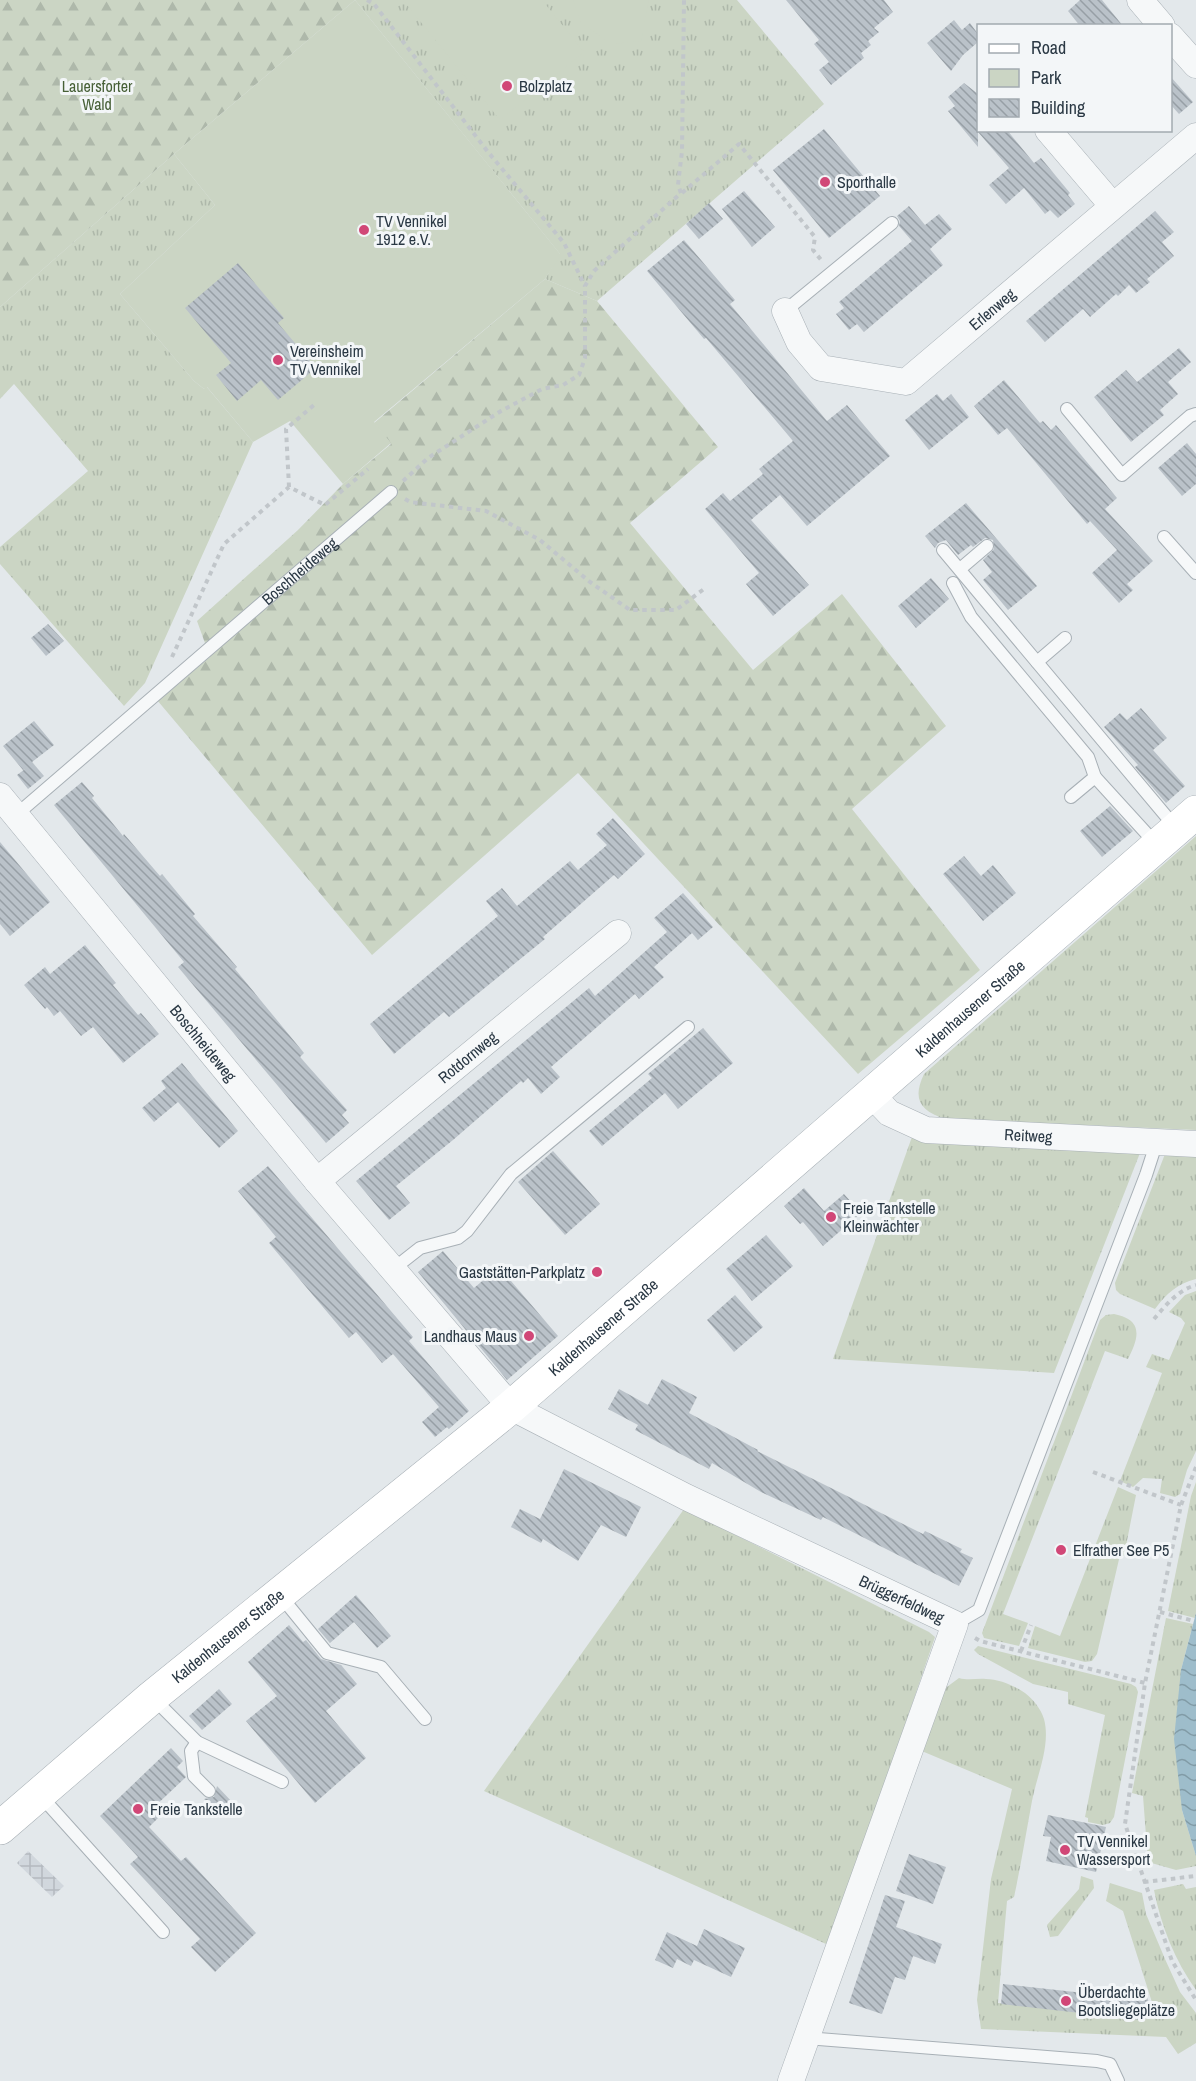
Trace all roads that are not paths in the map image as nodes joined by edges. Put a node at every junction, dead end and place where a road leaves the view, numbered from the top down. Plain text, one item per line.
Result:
1 (1140, 0) edge
2 (1160, 24) edge
3 (1172, 38) edge
4 (1196, 65) edge
5 (1050, 132) edge
6 (1196, 136) edge
7 (1112, 206) junction
8 (892, 223) dead end
9 (785, 311) joint
10 (1067, 409) dead end
11 (1196, 414) edge
12 (391, 492) road end
13 (1164, 537) dead end
14 (987, 546) dead end
15 (943, 550) dead end
16 (960, 570) junction
17 (1196, 573) edge
18 (953, 583) dead end
19 (1065, 638) dead end
20 (1037, 662) junction
21 (1095, 777) junction
22 (1071, 797) dead end
23 (8, 805) edge
24 (1177, 829) edge
25 (618, 933) dead end
26 (688, 1027) dead end
27 (872, 1095) junction
28 (1157, 1141) junction
29 (1196, 1143) edge
30 (317, 1180) junction
31 (392, 1270) junction
32 (511, 1407) junction
33 (279, 1593) junction
34 (955, 1624) junction
35 (152, 1697) junction
36 (425, 1719) dead end
37 (197, 1742) junction
38 (282, 1782) dead end
39 (209, 1791) dead end
40 (38, 1794) junction
41 (0, 1828) edge
42 (163, 1932) dead end
43 (806, 2038) junction
44 (791, 2081) edge
45 (1118, 2081) edge

1 - 2 street
3 - 4 street
5 - 7 street
6 - 7 street, Erlenweg
7 - 9 street, Erlenweg
8 - 9 lane
10 - 11 lane
12 - 23 lane, Boschheideweg
13 - 17 lane
14 - 16 lane
15 - 16 lane
16 - 20 lane
18 - 21 lane
19 - 20 lane
20 - 24 lane
21 - 22 lane
21 - 24 lane
23 - 30 street, Boschheideweg
24 - 27 main road, Kaldenhausener Straße
25 - 30 street, Rotdornweg
26 - 31 lane
27 - 28 street, Reitweg
27 - 32 main road, Kaldenhausener Straße
28 - 29 street, Reitweg
28 - 34 lane
30 - 31 street, Boschheideweg
31 - 32 street, Boschheideweg
32 - 33 main road, Kaldenhausener Straße
32 - 34 street, Brüggerfeldweg
33 - 35 main road, Kaldenhausener Straße
33 - 36 lane
34 - 43 street, Brüggerfeldweg
35 - 37 lane
35 - 40 main road, Kaldenhausener Straße
37 - 38 lane
37 - 39 lane
40 - 41 main road, Kaldenhausener Straße
40 - 42 lane
43 - 44 street, Brüggerfeldweg
43 - 45 lane

